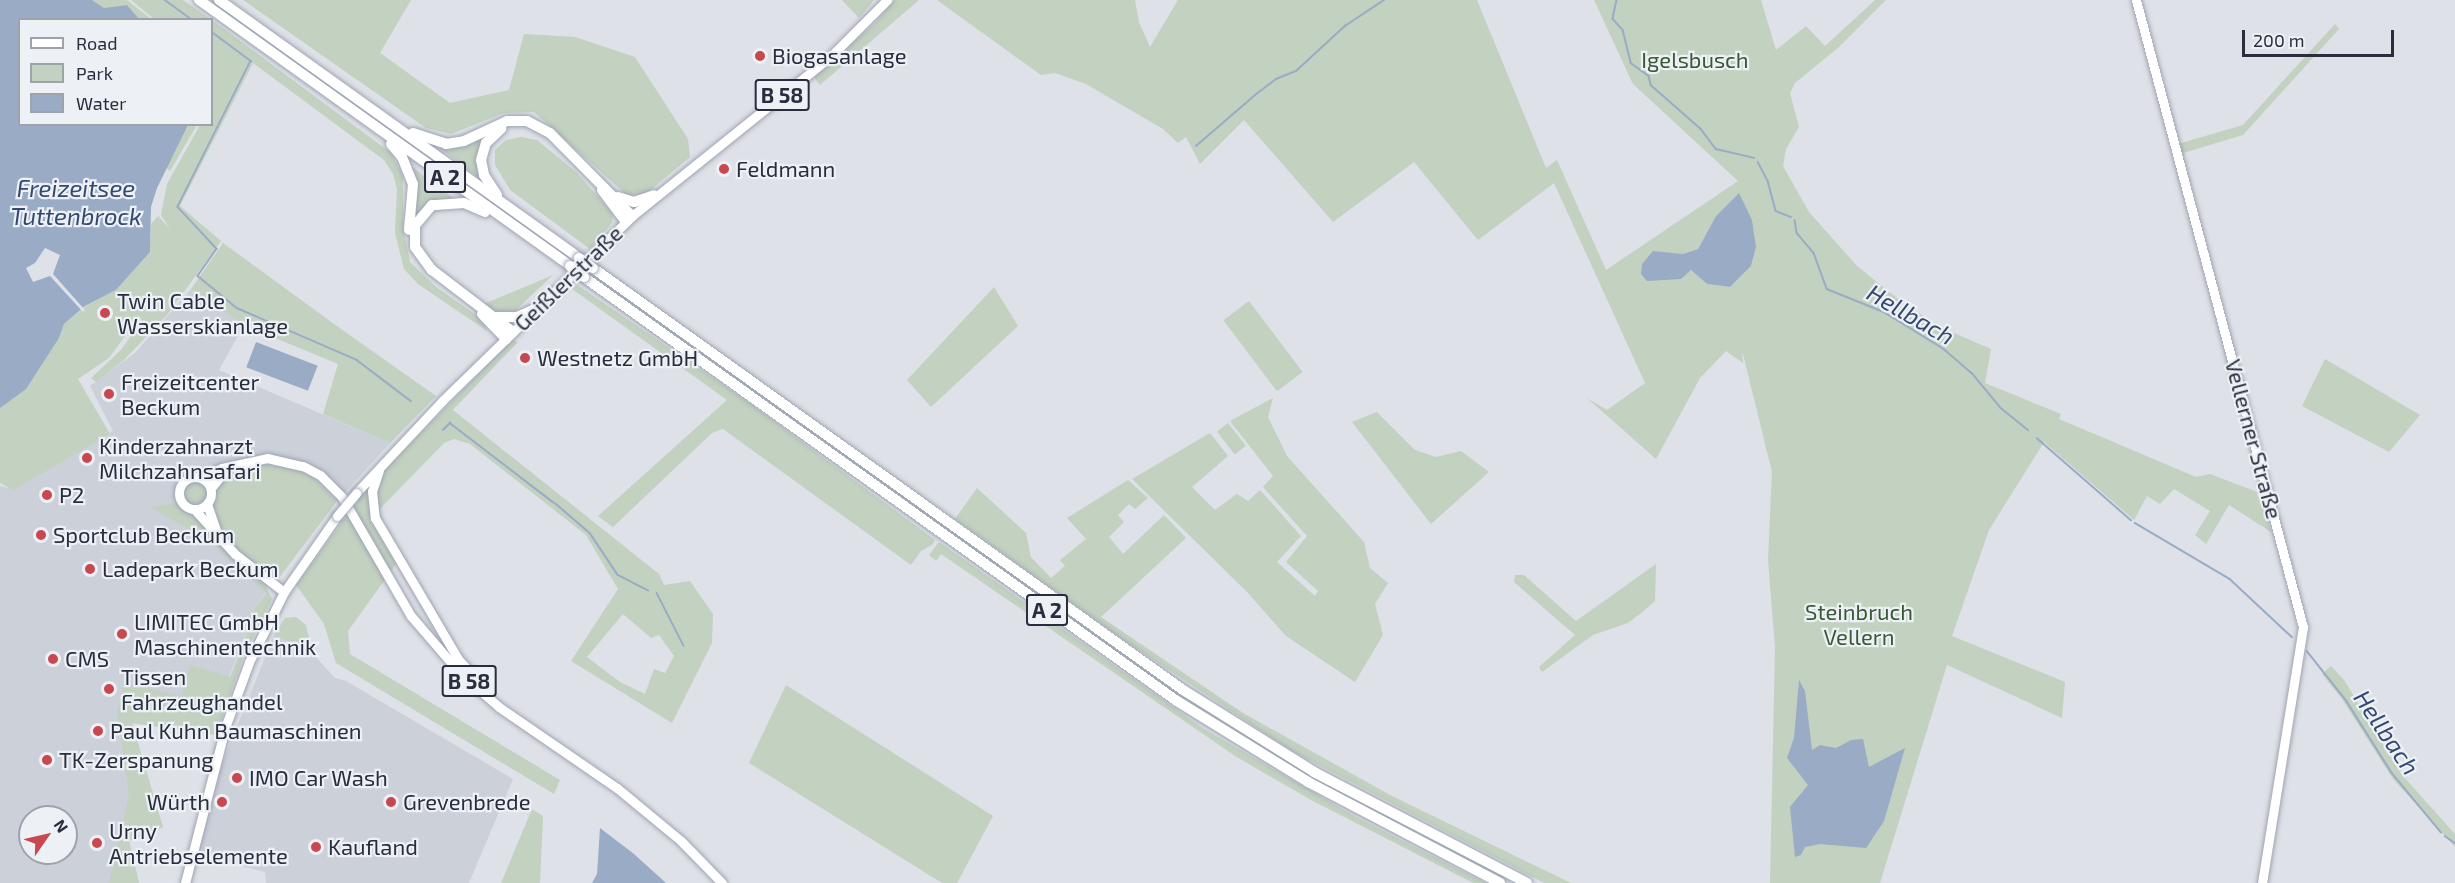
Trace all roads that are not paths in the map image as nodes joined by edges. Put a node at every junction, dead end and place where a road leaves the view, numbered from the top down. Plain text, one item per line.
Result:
1 (199, 0) edge
2 (219, 0) edge
3 (887, 0) edge
4 (2136, 0) edge
5 (377, 113) junction
6 (374, 126) junction
7 (615, 195) junction
8 (654, 195) junction
9 (509, 208) junction
10 (629, 219) junction
11 (515, 228) junction
12 (533, 310) junction
13 (496, 317) junction
14 (509, 336) junction
15 (381, 465) junction
16 (229, 466) junction
17 (202, 478) junction
18 (211, 488) junction
19 (207, 504) junction
20 (194, 509) junction
21 (216, 530) junction
22 (284, 592) junction
23 (499, 706) junction
24 (185, 883) edge
25 (722, 883) edge
26 (1500, 883) edge
27 (1527, 883) edge
28 (2262, 883) edge

1 - 6 highway, A 2
2 - 5 highway, A 2
3 - 8 main road, Geißlerstraße / B 58
4 - 28 main road, Vellerner Straße
5 - 7 highway
5 - 9 highway, A 2
6 - 11 highway, A 2
6 - 14 highway
7 - 8 highway
7 - 10 highway
8 - 10 main road, Geißlerstraße / B 58
9 - 10 highway
9 - 27 highway, A 2, bridge
10 - 12 main road, Geißlerstraße / B 58
11 - 13 highway
11 - 26 highway, A 2, bridge
12 - 13 highway
12 - 14 main road, Geißlerstraße / B 58
13 - 14 highway
14 - 15 main road, Geißlerstraße / B 58
15 - 22 main road, Geißlerstraße / B 58, bridge
15 - 23 main road
16 - 17 main road, B 58
16 - 18 main road
16 - 23 main road, B 58
17 - 18 main road
17 - 20 main road
18 - 19 main road
19 - 20 main road
19 - 21 main road
20 - 21 main road
21 - 22 main road
22 - 24 main road, Geißlerstraße
23 - 25 main road, B 58

